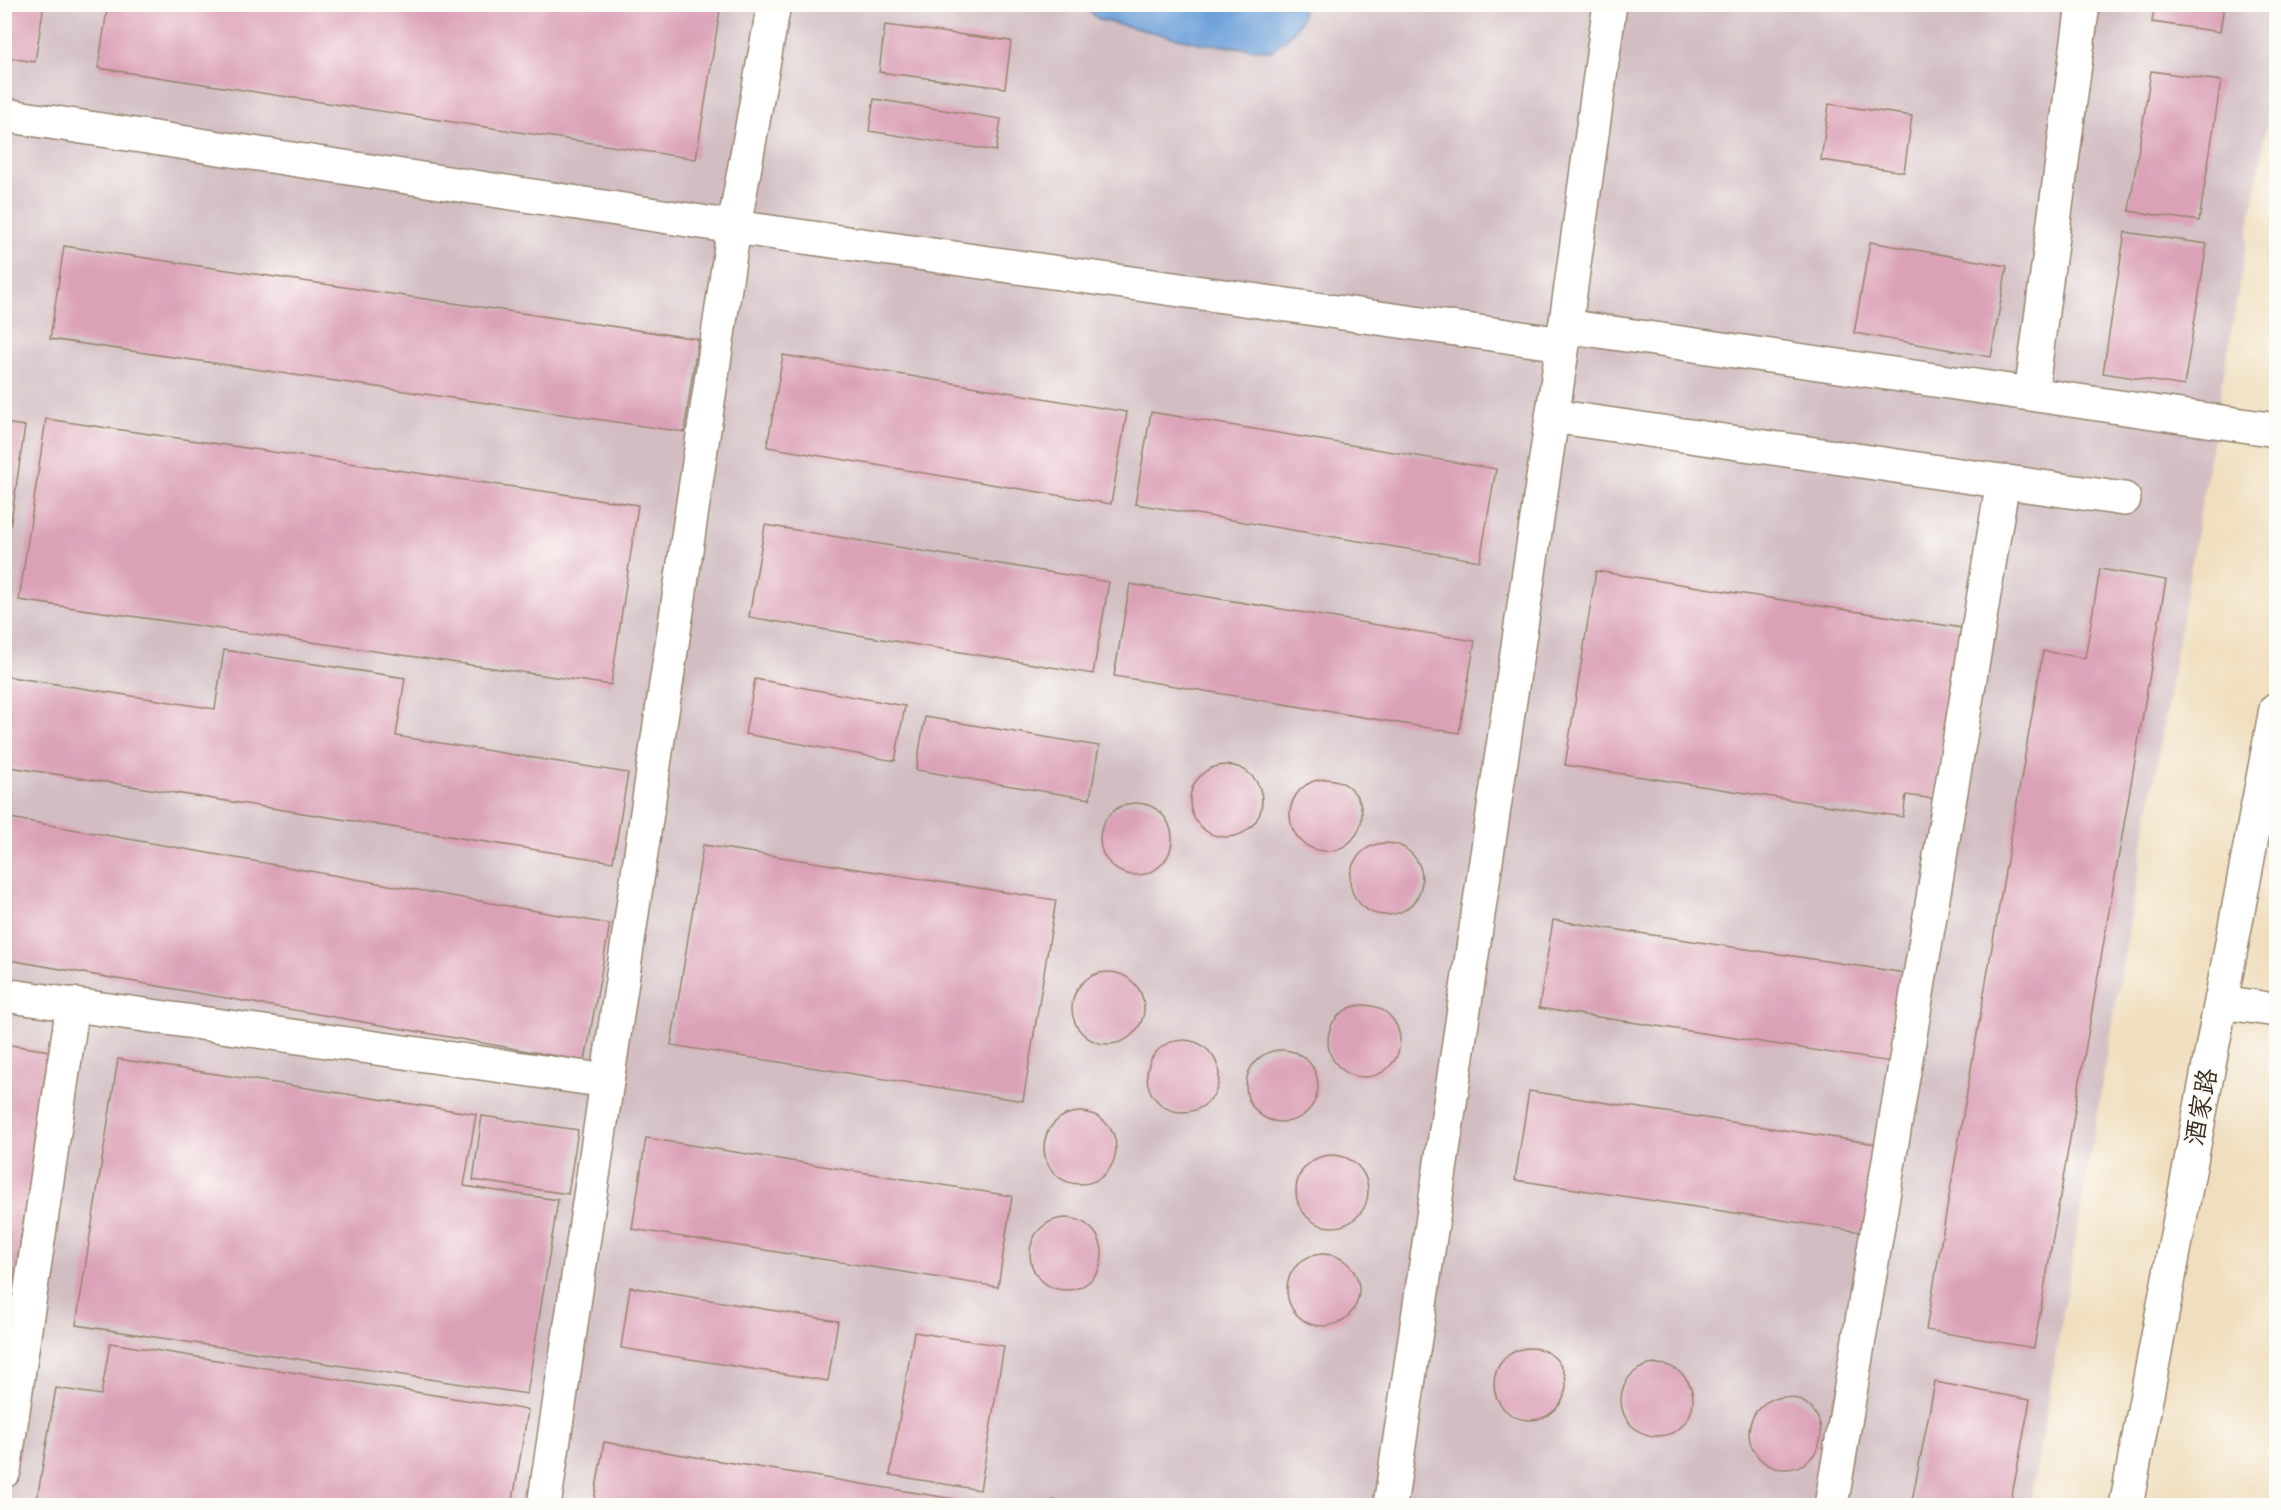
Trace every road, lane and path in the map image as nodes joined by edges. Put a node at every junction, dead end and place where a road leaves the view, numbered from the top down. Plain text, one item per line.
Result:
1 (774, 4) edge
2 (1610, 4) edge
3 (2083, 4) edge
4 (4, 116) edge
5 (734, 226) junction
6 (1564, 335) junction
7 (2031, 394) junction
8 (1552, 416) junction
9 (2277, 429) edge
10 (2003, 481) junction
11 (2124, 499) dead end
12 (2277, 709) edge
13 (4, 994) edge
14 (2221, 1002) junction
15 (73, 1004) junction
16 (2277, 1010) edge
17 (607, 1081) junction
18 (4, 1471) edge
19 (544, 1506) edge
20 (1390, 1506) edge
21 (1831, 1506) edge
22 (2126, 1506) edge

1 - 5 street
2 - 6 street
3 - 7 street
4 - 5 street
5 - 6 street
5 - 17 street
6 - 7 street
6 - 8 street
7 - 9 street
8 - 10 street
8 - 20 street
10 - 11 street
10 - 21 street
12 - 14 street, 酒家路
13 - 15 street
14 - 16 street
14 - 22 street, 酒家路
15 - 17 street
15 - 18 street
17 - 19 street

